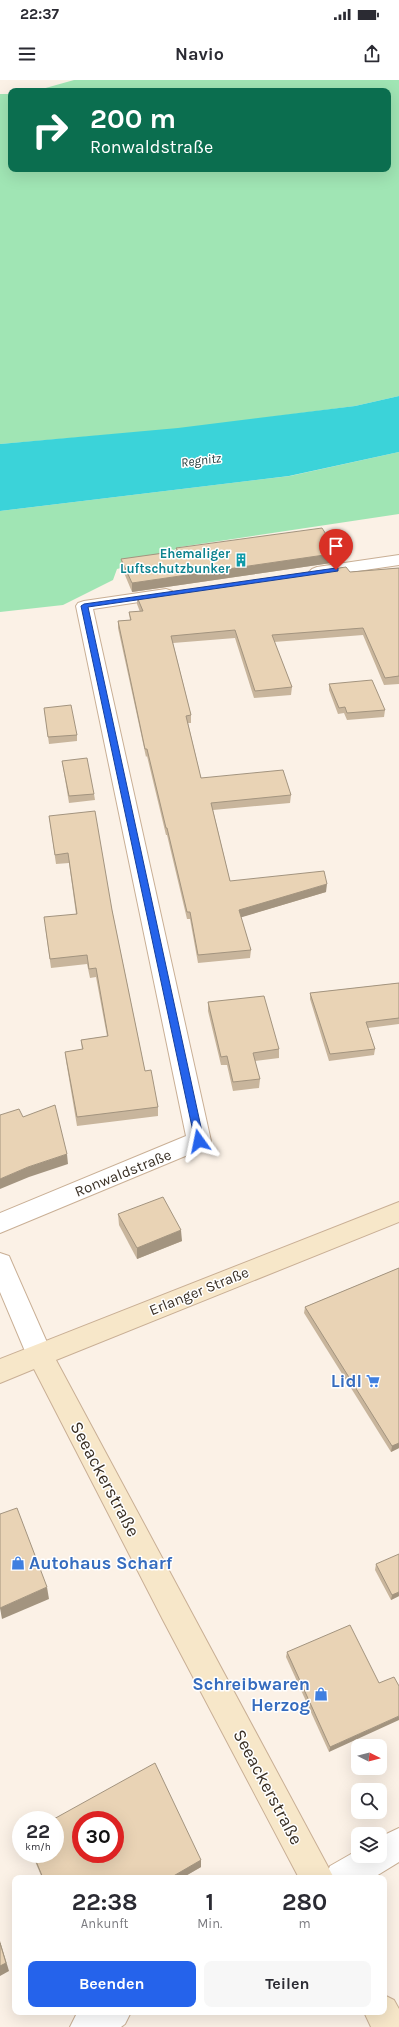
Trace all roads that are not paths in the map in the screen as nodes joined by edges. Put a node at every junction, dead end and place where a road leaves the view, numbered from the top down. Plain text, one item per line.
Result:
1 (399, 560) edge
2 (304, 574) edge
3 (178, 592) edge
4 (399, 1212) edge
5 (0, 1223) edge
6 (0, 1263) edge
7 (40, 1356) junction
8 (0, 1372) edge
9 (399, 1844) edge
10 (387, 1851) edge
11 (367, 1863) edge
12 (315, 1875) edge
13 (347, 1875) edge
14 (108, 2015) edge
15 (383, 2015) edge
16 (88, 2027) edge
17 (389, 2027) edge

1 - 2 street
3 - 5 street, Ronwaldstraße
4 - 7 main road, Erlanger Straße
6 - 7 street
7 - 8 main road, Erlanger Straße
7 - 12 main road, Seeackerstraße
9 - 10 street
11 - 13 street
14 - 16 street
15 - 17 main road

